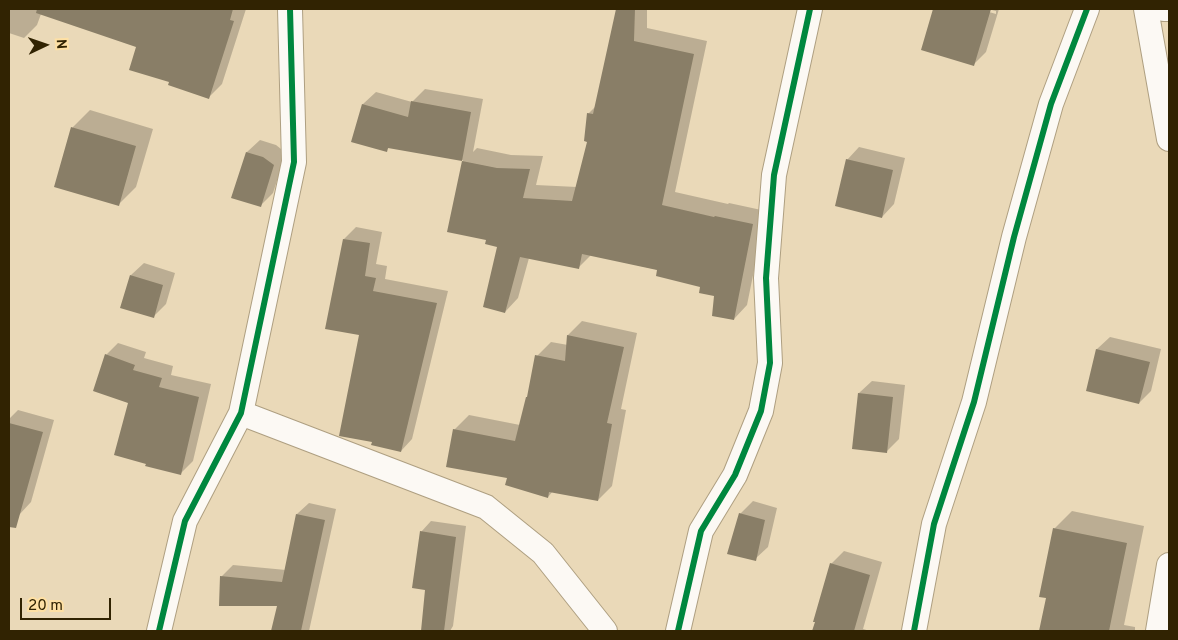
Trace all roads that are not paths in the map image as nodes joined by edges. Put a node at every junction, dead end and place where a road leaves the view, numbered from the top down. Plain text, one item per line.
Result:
1 (290, 9) edge
2 (810, 9) edge
3 (1087, 9) edge
4 (1146, 9) edge
5 (1164, 9) edge
6 (1169, 9) edge
7 (1169, 139) edge
8 (241, 413) junction
9 (1169, 565) edge
10 (159, 631) edge
11 (605, 631) edge
12 (678, 631) edge
13 (914, 631) edge
14 (1158, 631) edge

1 - 8 street
2 - 12 street
3 - 13 street
4 - 7 street
5 - 6 street
8 - 10 street
8 - 11 street
9 - 14 street

